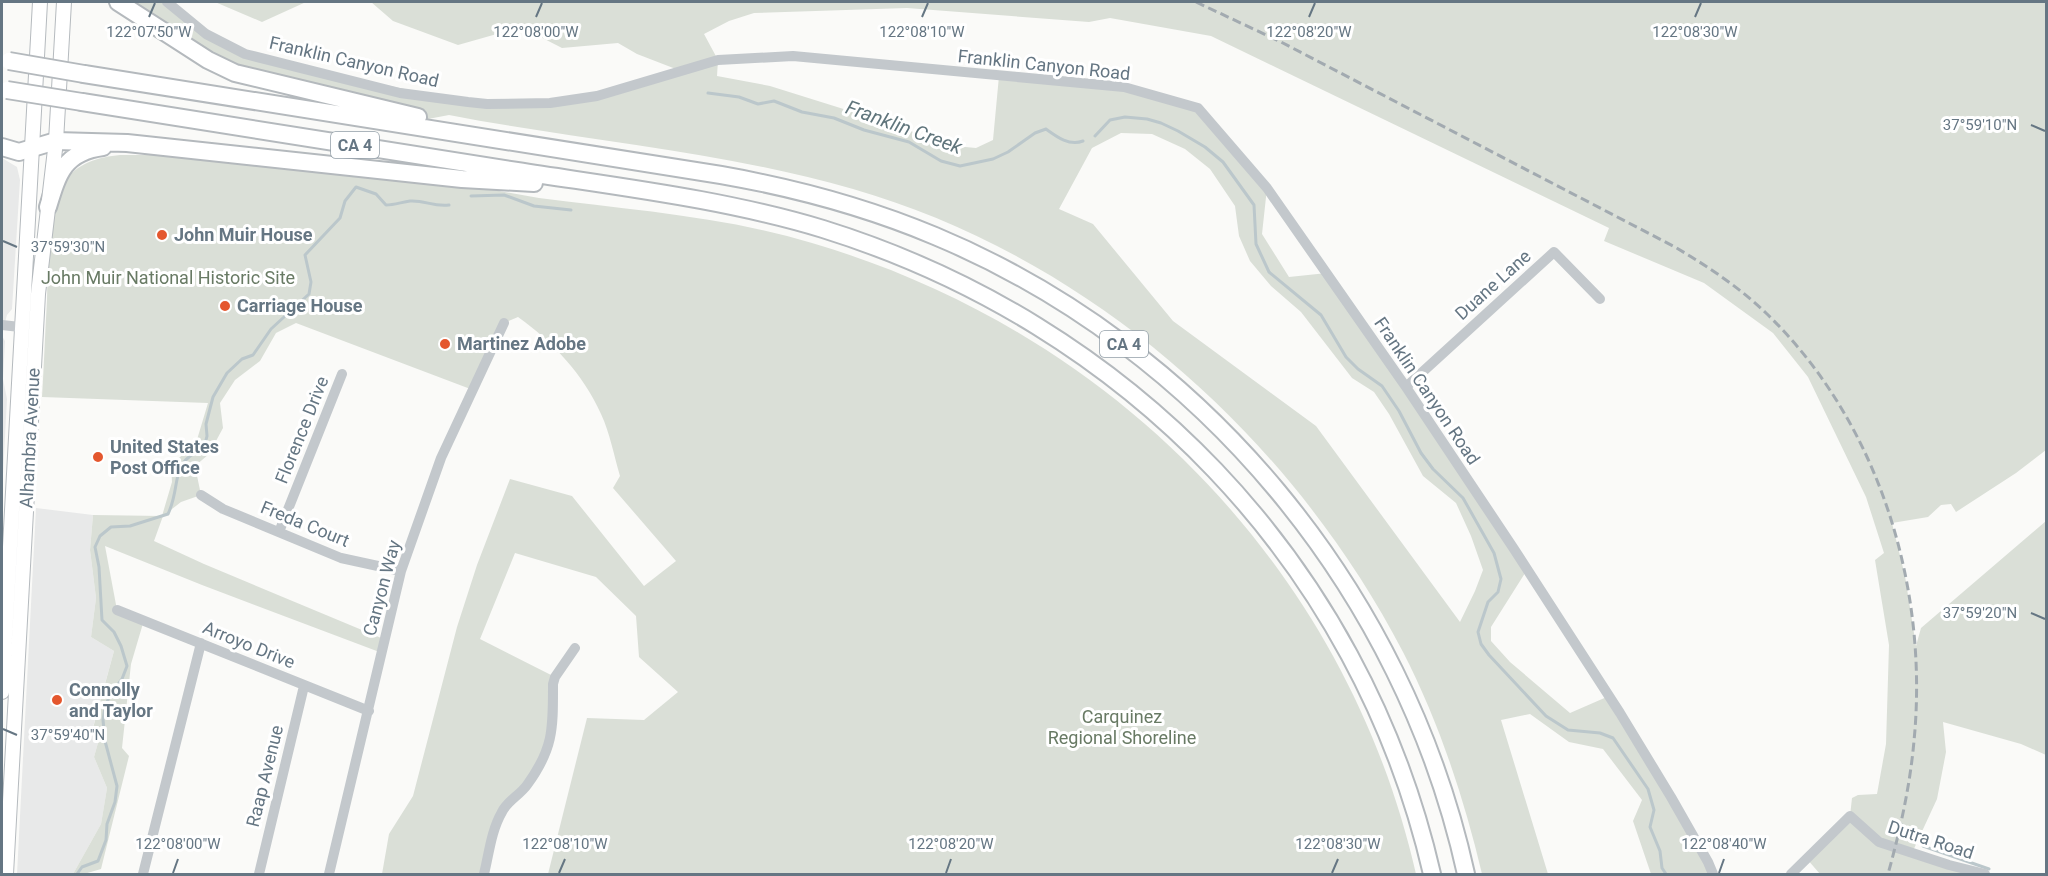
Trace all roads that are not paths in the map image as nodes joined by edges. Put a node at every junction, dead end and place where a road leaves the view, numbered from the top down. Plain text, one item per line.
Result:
1 (40, 2) edge
2 (64, 2) edge
3 (118, 2) edge
4 (167, 2) edge
5 (5, 61) edge
6 (4, 90) edge
7 (56, 141) junction
8 (127, 143) junction
9 (520, 143) junction
10 (2, 147) edge
11 (31, 148) junction
12 (628, 188) junction
13 (48, 207) junction
14 (1600, 299) dead end
15 (504, 323) dead end
16 (2, 325) edge
17 (29, 328) junction
18 (342, 374) dead end
19 (1406, 387) junction
20 (201, 495) dead end
21 (279, 532) junction
22 (401, 571) junction
23 (117, 610) dead end
24 (201, 643) junction
25 (574, 648) dead end
26 (304, 686) junction
27 (2, 692) edge
28 (369, 711) junction
29 (6, 874) edge
30 (143, 874) edge
31 (259, 874) edge
32 (329, 874) edge
33 (484, 874) edge
34 (1432, 874) edge
35 (1466, 874) edge
36 (1713, 874) edge
37 (1791, 874) edge
38 (1985, 874) edge

1 - 11 main road, Alhambra Avenue
2 - 7 main road, Alhambra Avenue
3 - 9 highway
4 - 19 street, Franklin Canyon Road
5 - 9 highway, CA 4, bridge
6 - 12 highway, CA 4, bridge
7 - 8 highway
7 - 11 highway
7 - 13 main road, Alhambra Avenue
8 - 12 highway
8 - 13 highway
9 - 35 highway, CA 4
10 - 11 highway
11 - 17 main road, Alhambra Avenue
12 - 34 highway, CA 4
13 - 17 main road, Alhambra Avenue
14 - 19 street, Duane Lane
15 - 22 street, Canyon Way
16 - 17 street
17 - 27 main road, Alhambra Avenue
17 - 29 main road, Alhambra Avenue
18 - 21 street, Florence Drive
19 - 36 street, Franklin Canyon Road
20 - 21 street, Freda Court
21 - 22 street, Freda Court
22 - 28 street, Canyon Way
23 - 24 street, Arroyo Drive
24 - 26 street, Arroyo Drive
24 - 30 street
25 - 33 street
26 - 28 street, Arroyo Drive
26 - 31 street, Raap Avenue
28 - 32 street, Canyon Way
37 - 38 street, Dutra Road

